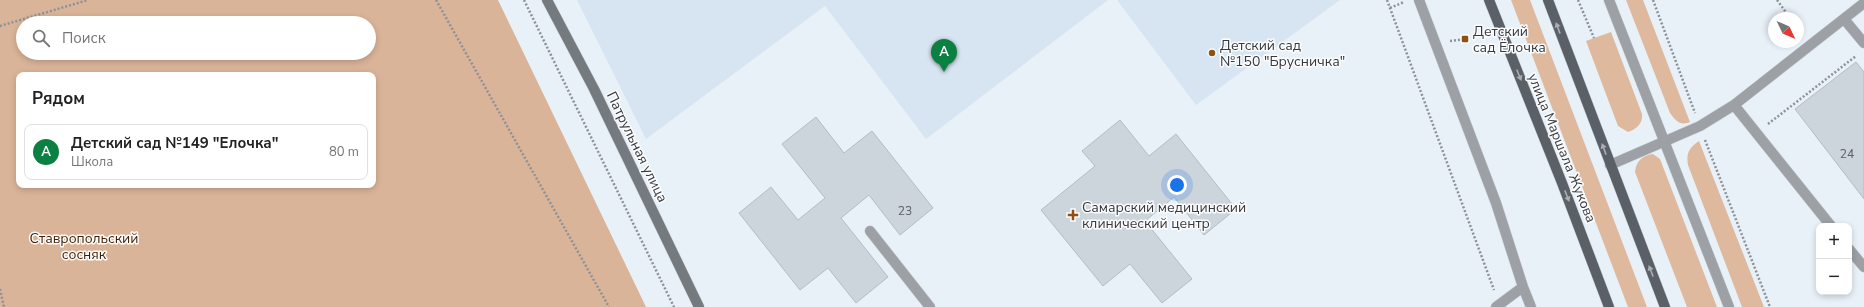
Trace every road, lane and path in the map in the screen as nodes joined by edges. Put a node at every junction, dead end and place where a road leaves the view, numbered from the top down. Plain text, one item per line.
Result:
1 (88, 0) edge
2 (436, 0) edge
3 (524, 0) edge
4 (547, 0) edge
5 (1387, 0) edge
6 (1408, 0) edge
7 (1419, 0) edge
8 (1489, 0) edge
9 (1548, 0) edge
10 (1578, 0) edge
11 (1609, 0) edge
12 (1652, 0) edge
13 (1776, 0) edge
14 (1864, 3) edge
15 (1390, 8) junction
16 (1785, 12) edge
17 (34, 16) edge
18 (1844, 19) junction
19 (16, 21) edge
20 (0, 26) edge
21 (1594, 38) dead end
22 (1864, 43) edge
23 (1858, 55) dead end
24 (1734, 106) junction
25 (1700, 126) junction
26 (1757, 134) junction
27 (1663, 141) junction
28 (1610, 165) junction
29 (1829, 223) edge
30 (870, 231) dead end
31 (1852, 253) edge
32 (1864, 267) edge
33 (1523, 286) junction
34 (0, 289) edge
35 (1498, 306) edge
36 (4, 307) edge
37 (609, 307) edge
38 (674, 307) edge
39 (699, 307) edge
40 (930, 307) edge
41 (1531, 307) edge
42 (1609, 307) edge
43 (1665, 307) edge
44 (1729, 307) edge
45 (1770, 307) edge

1 - 17 path
2 - 37 path
3 - 38 path
4 - 39 street, Патрульная улица
5 - 15 path
6 - 15 path
7 - 33 street
8 -> 42 main road, улица Маршала Жукова
28 -> 9 main road
10 - 21 path
11 - 27 street
12 - 25 path
13 - 16 path
14 - 18 street
15 - 35 path
18 - 22 street
18 - 24 street
19 - 20 path
23 - 26 path
24 - 25 street
24 - 26 street
25 - 27 street
25 - 45 path
26 - 29 street
27 - 28 street
27 - 44 street
43 -> 28 main road
30 - 40 street
31 - 32 street
33 - 35 street
33 - 41 street
34 - 36 path

